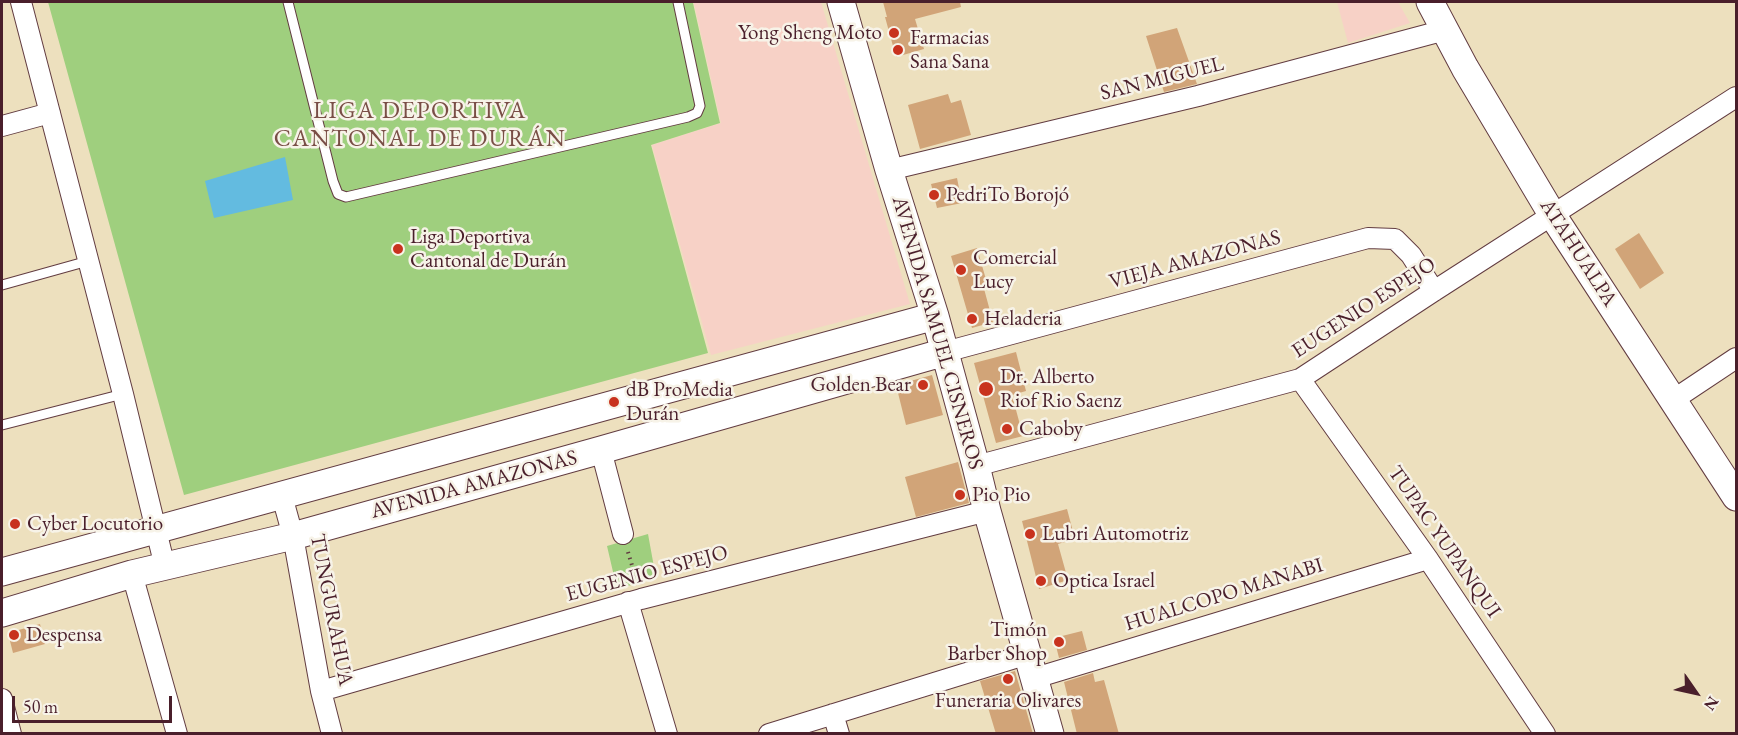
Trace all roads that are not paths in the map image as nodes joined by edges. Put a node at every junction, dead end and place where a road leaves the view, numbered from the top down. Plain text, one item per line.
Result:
1 (21, 2) edge
2 (288, 2) edge
3 (678, 2) edge
4 (841, 2) edge
5 (1430, 2) edge
6 (1445, 30) junction
7 (1737, 97) edge
8 (50, 113) junction
9 (2, 126) edge
10 (889, 170) junction
11 (1553, 216) junction
12 (88, 261) junction
13 (2, 285) edge
14 (1434, 291) junction
15 (935, 316) junction
16 (945, 352) junction
17 (1737, 358) edge
18 (1300, 379) junction
19 (123, 394) junction
20 (1673, 400) junction
21 (2, 425) edge
22 (601, 450) junction
23 (976, 466) junction
24 (282, 496) junction
25 (1737, 497) edge
26 (987, 511) junction
27 (157, 530) junction
28 (623, 534) road end
29 (292, 536) junction
30 (1428, 559) junction
31 (165, 567) junction
32 (2, 572) edge
33 (132, 574) junction
34 (634, 601) junction
35 (2, 613) edge
36 (1031, 666) junction
37 (321, 691) junction
38 (2, 699) edge
39 (833, 714) junction
40 (11, 734) edge
41 (177, 734) edge
42 (332, 734) edge
43 (667, 734) edge
44 (769, 734) edge
45 (838, 734) edge
46 (1050, 734) edge
47 (1545, 734) edge

1 - 8 street
2 - 3 lane
4 - 10 street, AVENIDA SAMUEL CISNEROS
5 - 6 street, ATAHUALPA
6 - 10 street, SAN MIGUEL
6 - 11 street, ATAHUALPA
7 - 11 street, EUGENIO ESPEJO
8 - 9 street
8 - 12 street
10 - 15 street, AVENIDA SAMUEL CISNEROS
11 - 14 street, EUGENIO ESPEJO
11 - 20 street, ATAHUALPA
12 - 13 lane
12 - 19 street
14 - 16 street, VIEJA AMAZONAS
14 - 18 street, EUGENIO ESPEJO
15 - 16 street, AVENIDA SAMUEL CISNEROS
15 - 24 street, AVENIDA AMAZONAS
16 - 22 street, AVENIDA AMAZONAS
16 - 23 street, AVENIDA SAMUEL CISNEROS
17 - 20 street
18 - 23 street, EUGENIO ESPEJO
18 - 30 street, TUPAC YUPANQUI
19 - 21 lane
19 - 27 street
20 - 25 street, ATAHUALPA
22 - 28 street
22 - 29 street, AVENIDA AMAZONAS
23 - 26 street, AVENIDA SAMUEL CISNEROS
24 - 27 street, AVENIDA AMAZONAS
24 - 29 street, TUNGURAHUA
26 - 34 street, EUGENIO ESPEJO
26 - 36 street, AVENIDA SAMUEL CISNEROS
27 - 31 street
27 - 32 street, AVENIDA AMAZONAS
29 - 31 street, AVENIDA AMAZONAS
29 - 37 street, TUNGURAHUA
30 - 36 street, HUALCOPO MANABI
30 - 47 street, TUPAC YUPANQUI
31 - 33 street, AVENIDA AMAZONAS
33 - 35 street, AVENIDA AMAZONAS
33 - 41 street
34 - 37 street, EUGENIO ESPEJO
34 - 43 street
36 - 39 street, HUALCOPO MANABI
36 - 46 street, AVENIDA SAMUEL CISNEROS
37 - 42 street, TUNGURAHUA
38 - 40 street
39 - 44 street, HUALCOPO MANABI
39 - 45 street

